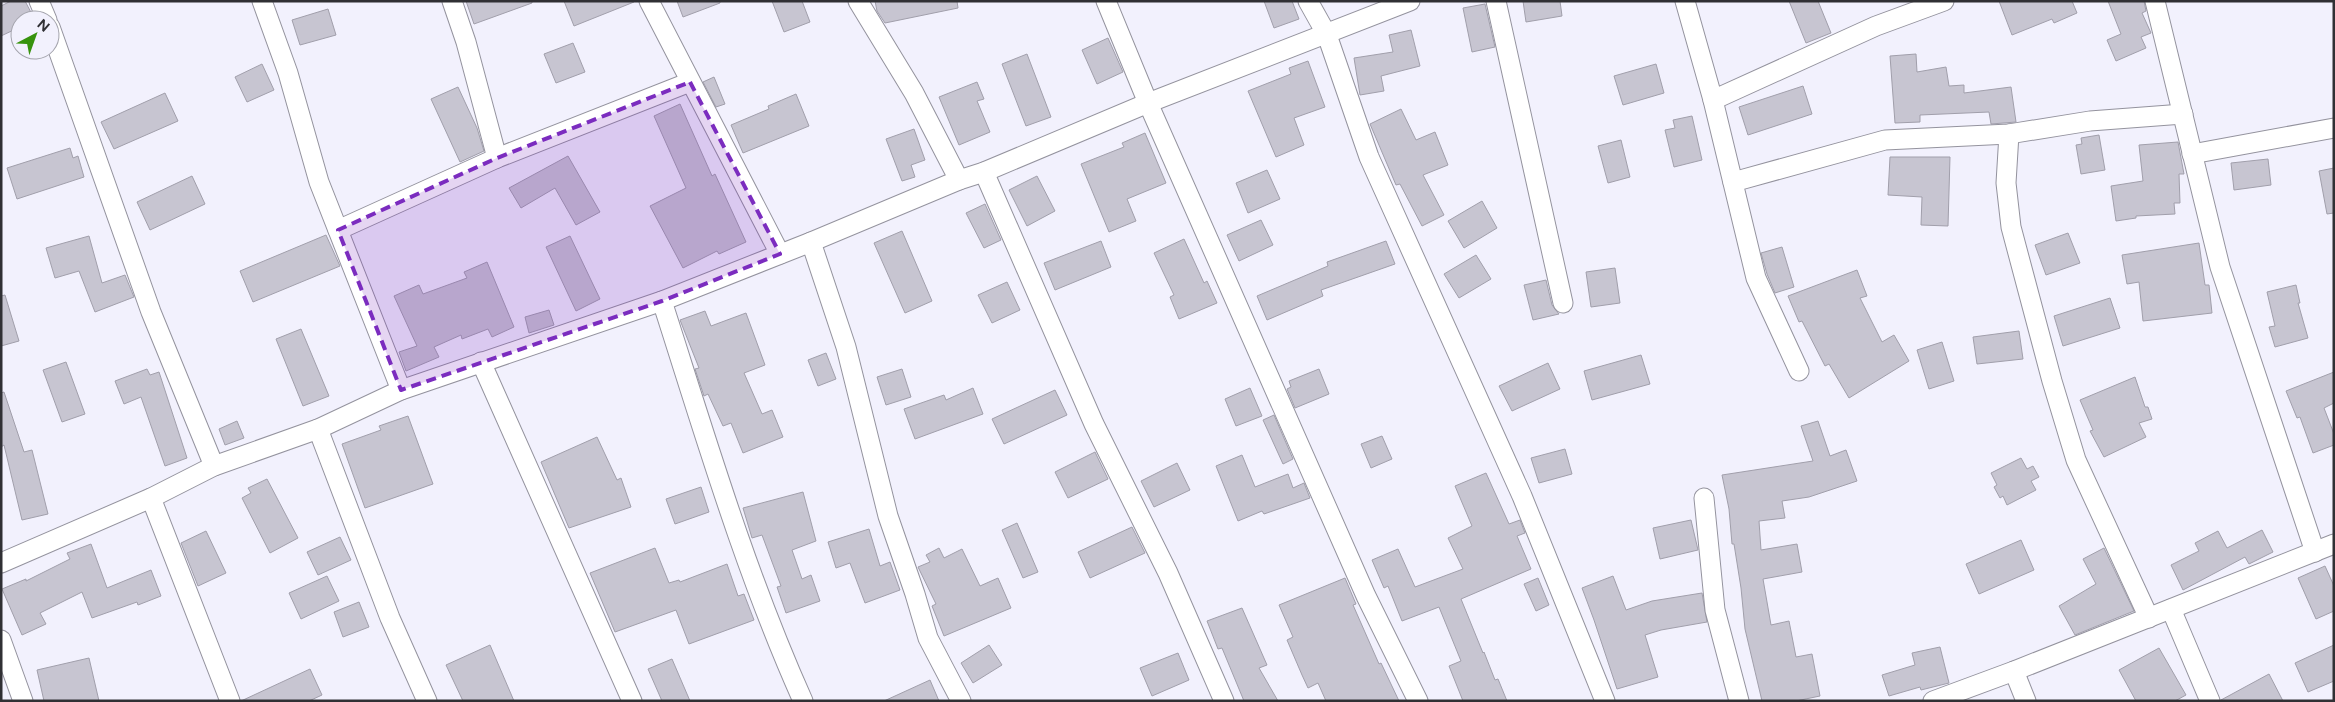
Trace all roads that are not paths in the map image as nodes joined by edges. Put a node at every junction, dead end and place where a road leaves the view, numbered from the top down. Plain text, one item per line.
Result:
1 (262, 1) edge
2 (452, 1) edge
3 (649, 1) edge
4 (858, 1) edge
5 (1106, 1) edge
6 (1308, 1) edge
7 (1410, 1) edge
8 (1496, 1) edge
9 (1685, 1) edge
10 (1944, 1) edge
11 (2155, 1) edge
12 (1327, 35) junction
13 (60, 55) edge
14 (690, 82) junction
15 (1713, 100) junction
16 (1148, 103) junction
17 (2183, 114) junction
18 (2334, 128) edge
19 (2009, 134) junction
20 (2192, 154) junction
21 (497, 158) junction
22 (984, 172) junction
23 (959, 180) junction
24 (1733, 182) junction
25 (338, 230) junction
26 (811, 242) junction
27 (780, 254) junction
28 (662, 301) junction
29 (1563, 303) dead end
30 (481, 362) junction
31 (1799, 371) dead end
32 (401, 390) junction
33 (318, 429) junction
34 (214, 466) junction
35 (151, 498) junction
36 (1704, 498) dead end
37 (2334, 544) edge
38 (2315, 552) junction
39 (1, 563) edge
40 (2171, 609) junction
41 (2149, 618) junction
42 (1, 640) edge
43 (2014, 672) junction
44 (22, 701) edge
45 (230, 701) edge
46 (427, 701) edge
47 (632, 701) edge
48 (803, 701) edge
49 (961, 701) edge
50 (1224, 701) edge
51 (1418, 701) edge
52 (1605, 701) edge
53 (1739, 701) edge
54 (1933, 701) edge
55 (2026, 701) edge
56 (2210, 701) edge

1 - 25 street
2 - 21 street
3 - 14 street
4 - 23 street
5 - 16 street
6 - 12 street
7 - 12 street
8 - 29 street
9 - 15 street
10 - 15 street
11 - 17 street
12 - 16 street
12 - 52 street
13 - 34 street
14 - 21 street
14 - 27 street
15 - 24 street
16 - 22 street
16 - 51 street
17 - 19 street
17 - 20 street
18 - 20 street
19 - 24 street
19 - 41 street
20 - 38 street
21 - 25 street
22 - 23 street
22 - 50 street
23 - 26 street
24 - 31 street
25 - 32 street
26 - 27 street
26 - 49 street
27 - 28 street
28 - 30 street
28 - 48 street
30 - 32 street
30 - 47 street
32 - 33 street
33 - 34 street
33 - 46 street
34 - 35 street
35 - 39 street
35 - 45 street
36 - 53 street
37 - 38 street
38 - 40 street
40 - 41 street
40 - 56 street
41 - 43 street
42 - 44 street
43 - 54 street
43 - 55 street

